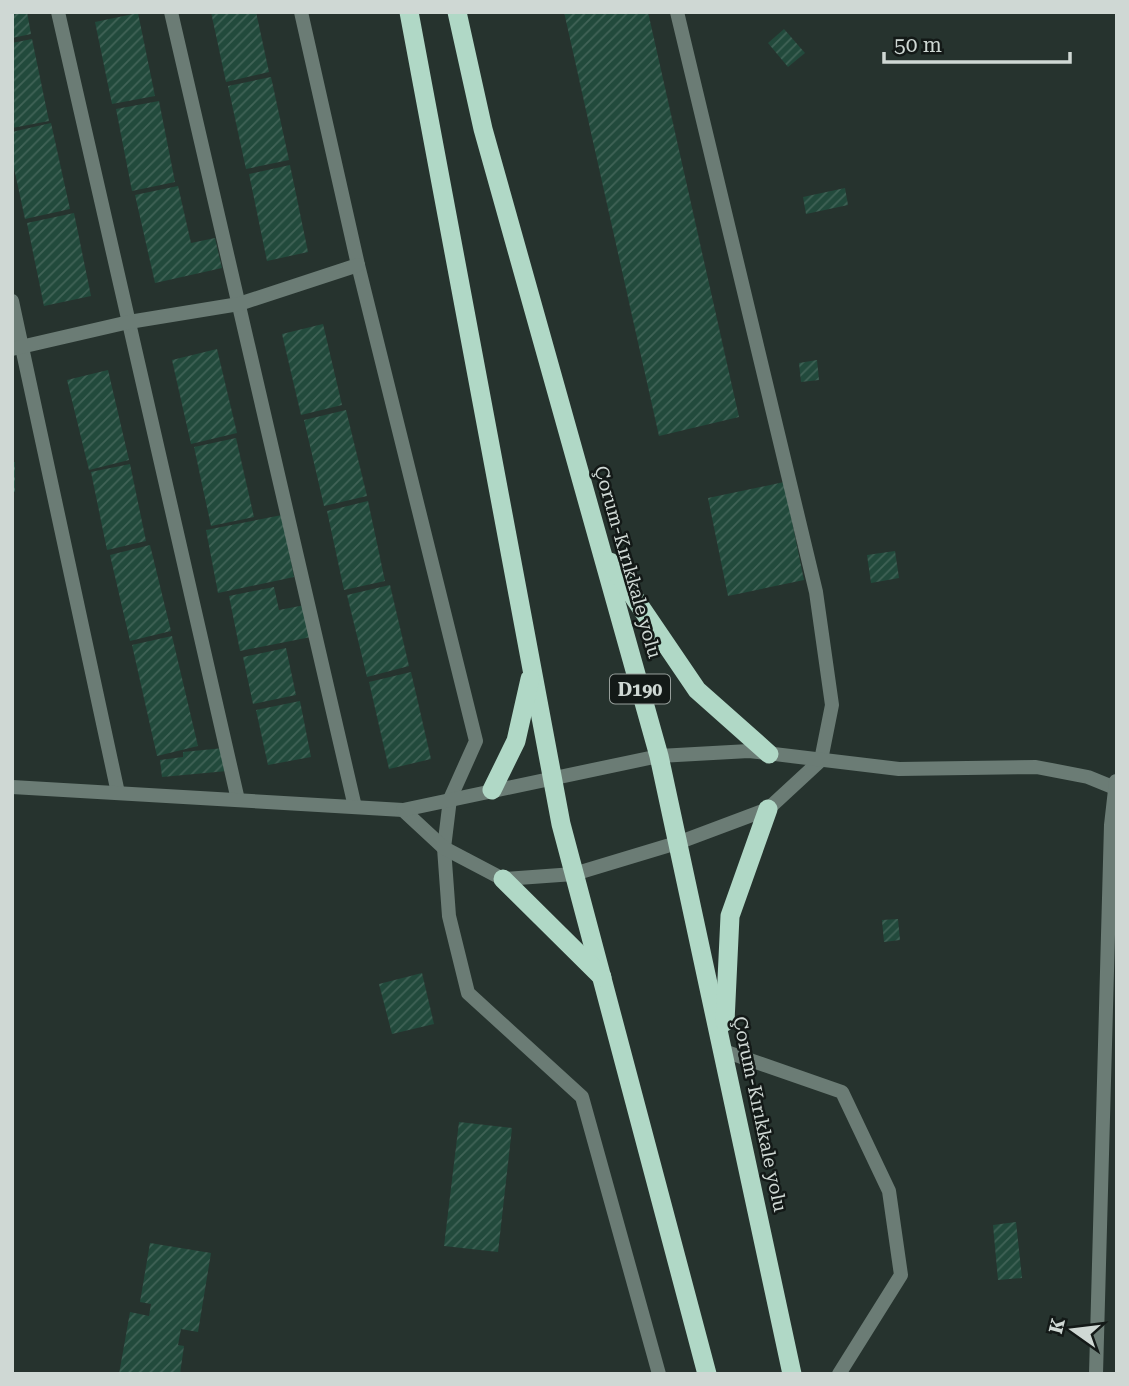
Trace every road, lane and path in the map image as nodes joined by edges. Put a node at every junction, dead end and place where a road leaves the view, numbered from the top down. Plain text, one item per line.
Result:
1 (58, 12) edge
2 (171, 12) edge
3 (300, 12) edge
4 (409, 12) edge
5 (457, 12) edge
6 (677, 12) edge
7 (358, 265) junction
8 (12, 301) edge
9 (239, 303) junction
10 (129, 322) junction
11 (17, 348) edge
12 (601, 548) junction
13 (532, 671) junction
14 (769, 754) junction
15 (659, 756) junction
16 (821, 760) junction
17 (552, 777) junction
18 (1116, 783) edge
19 (12, 787) edge
20 (492, 790) junction
21 (118, 793) junction
22 (450, 799) junction
23 (238, 800) junction
24 (355, 807) junction
25 (768, 809) junction
26 (403, 810) junction
27 (680, 842) junction
28 (444, 848) junction
29 (574, 874) junction
30 (503, 879) junction
31 (601, 977) junction
32 (1111, 1013) edge
33 (724, 1051) junction
34 (659, 1374) edge
35 (707, 1374) edge
36 (792, 1374) edge
37 (839, 1374) edge
38 (1096, 1374) edge

1 - 10 street
2 - 9 street
3 - 7 street
4 - 13 highway
5 - 12 highway, Çorum-Kırıkkale yolu / D190
6 - 16 street
7 - 9 street
7 - 22 street
8 - 11 street
9 - 10 street
9 - 24 street
10 - 11 street
10 - 23 street
11 - 21 street
12 - 14 highway
12 - 15 highway, Çorum-Kırıkkale yolu / D190
13 - 17 highway
13 - 20 highway
14 - 15 street
14 - 16 street
15 - 17 street
15 - 27 highway, Çorum-Kırıkkale yolu / D190
16 - 18 street
16 - 25 street
17 - 20 street
17 - 29 highway
18 - 32 street
19 - 21 street
20 - 22 street
21 - 23 street
22 - 26 street
22 - 28 street
23 - 24 street
24 - 26 street
25 - 27 street
25 - 33 highway
26 - 28 street
27 - 29 street
27 - 33 highway, Çorum-Kırıkkale yolu / D190
28 - 30 street
28 - 34 street
29 - 30 street
29 - 31 highway
30 - 31 highway
31 - 35 highway
32 - 38 street
33 - 36 highway, Çorum-Kırıkkale yolu / D190
33 - 37 street

